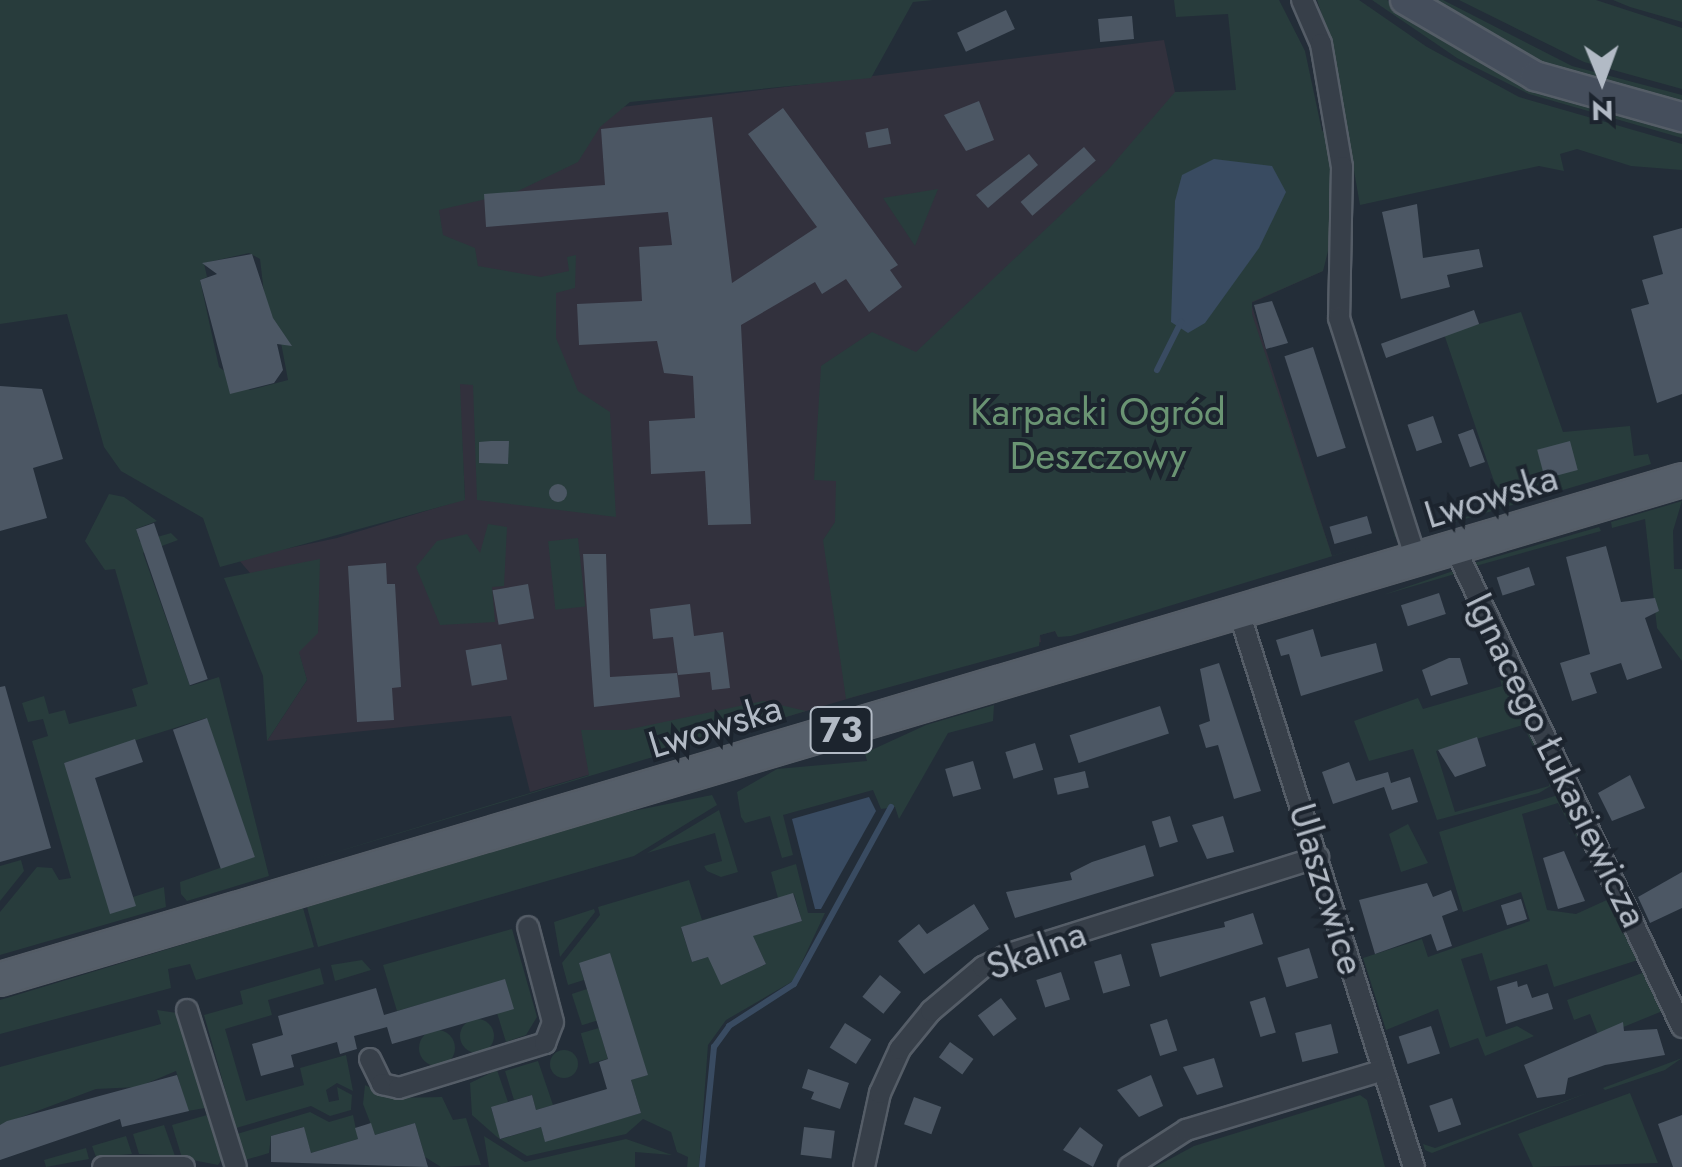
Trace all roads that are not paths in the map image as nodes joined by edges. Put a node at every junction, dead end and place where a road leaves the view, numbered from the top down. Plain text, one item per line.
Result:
1 (1302, 0) edge
2 (1405, 0) edge
3 (1682, 117) edge
4 (1682, 480) edge
5 (1455, 548) junction
6 (1416, 560) junction
7 (1239, 612) junction
8 (1318, 858) junction
9 (528, 926) dead end
10 (0, 979) edge
11 (188, 1010) dead end
12 (1682, 1027) edge
13 (370, 1059) dead end
14 (1384, 1070) junction
15 (103, 1167) edge
16 (184, 1167) edge
17 (236, 1167) edge
18 (864, 1167) edge
19 (1129, 1167) edge
20 (1400, 1167) edge
21 (1414, 1167) edge

1 - 6 street
2 - 3 main road
4 - 5 main road, Lwowska / 73
5 - 6 main road, Lwowska / 73
5 - 12 street, Ignacego Łukasiewicza
6 - 7 main road, Lwowska / 73
7 - 8 street, Ulaszowice
7 - 10 main road, Lwowska / 73
8 - 14 street, Ulaszowice
8 - 18 street, Skalna
9 - 13 street
11 - 17 street
14 - 19 street
14 - 20 street
14 - 21 street, Ulaszowice
15 - 16 street

